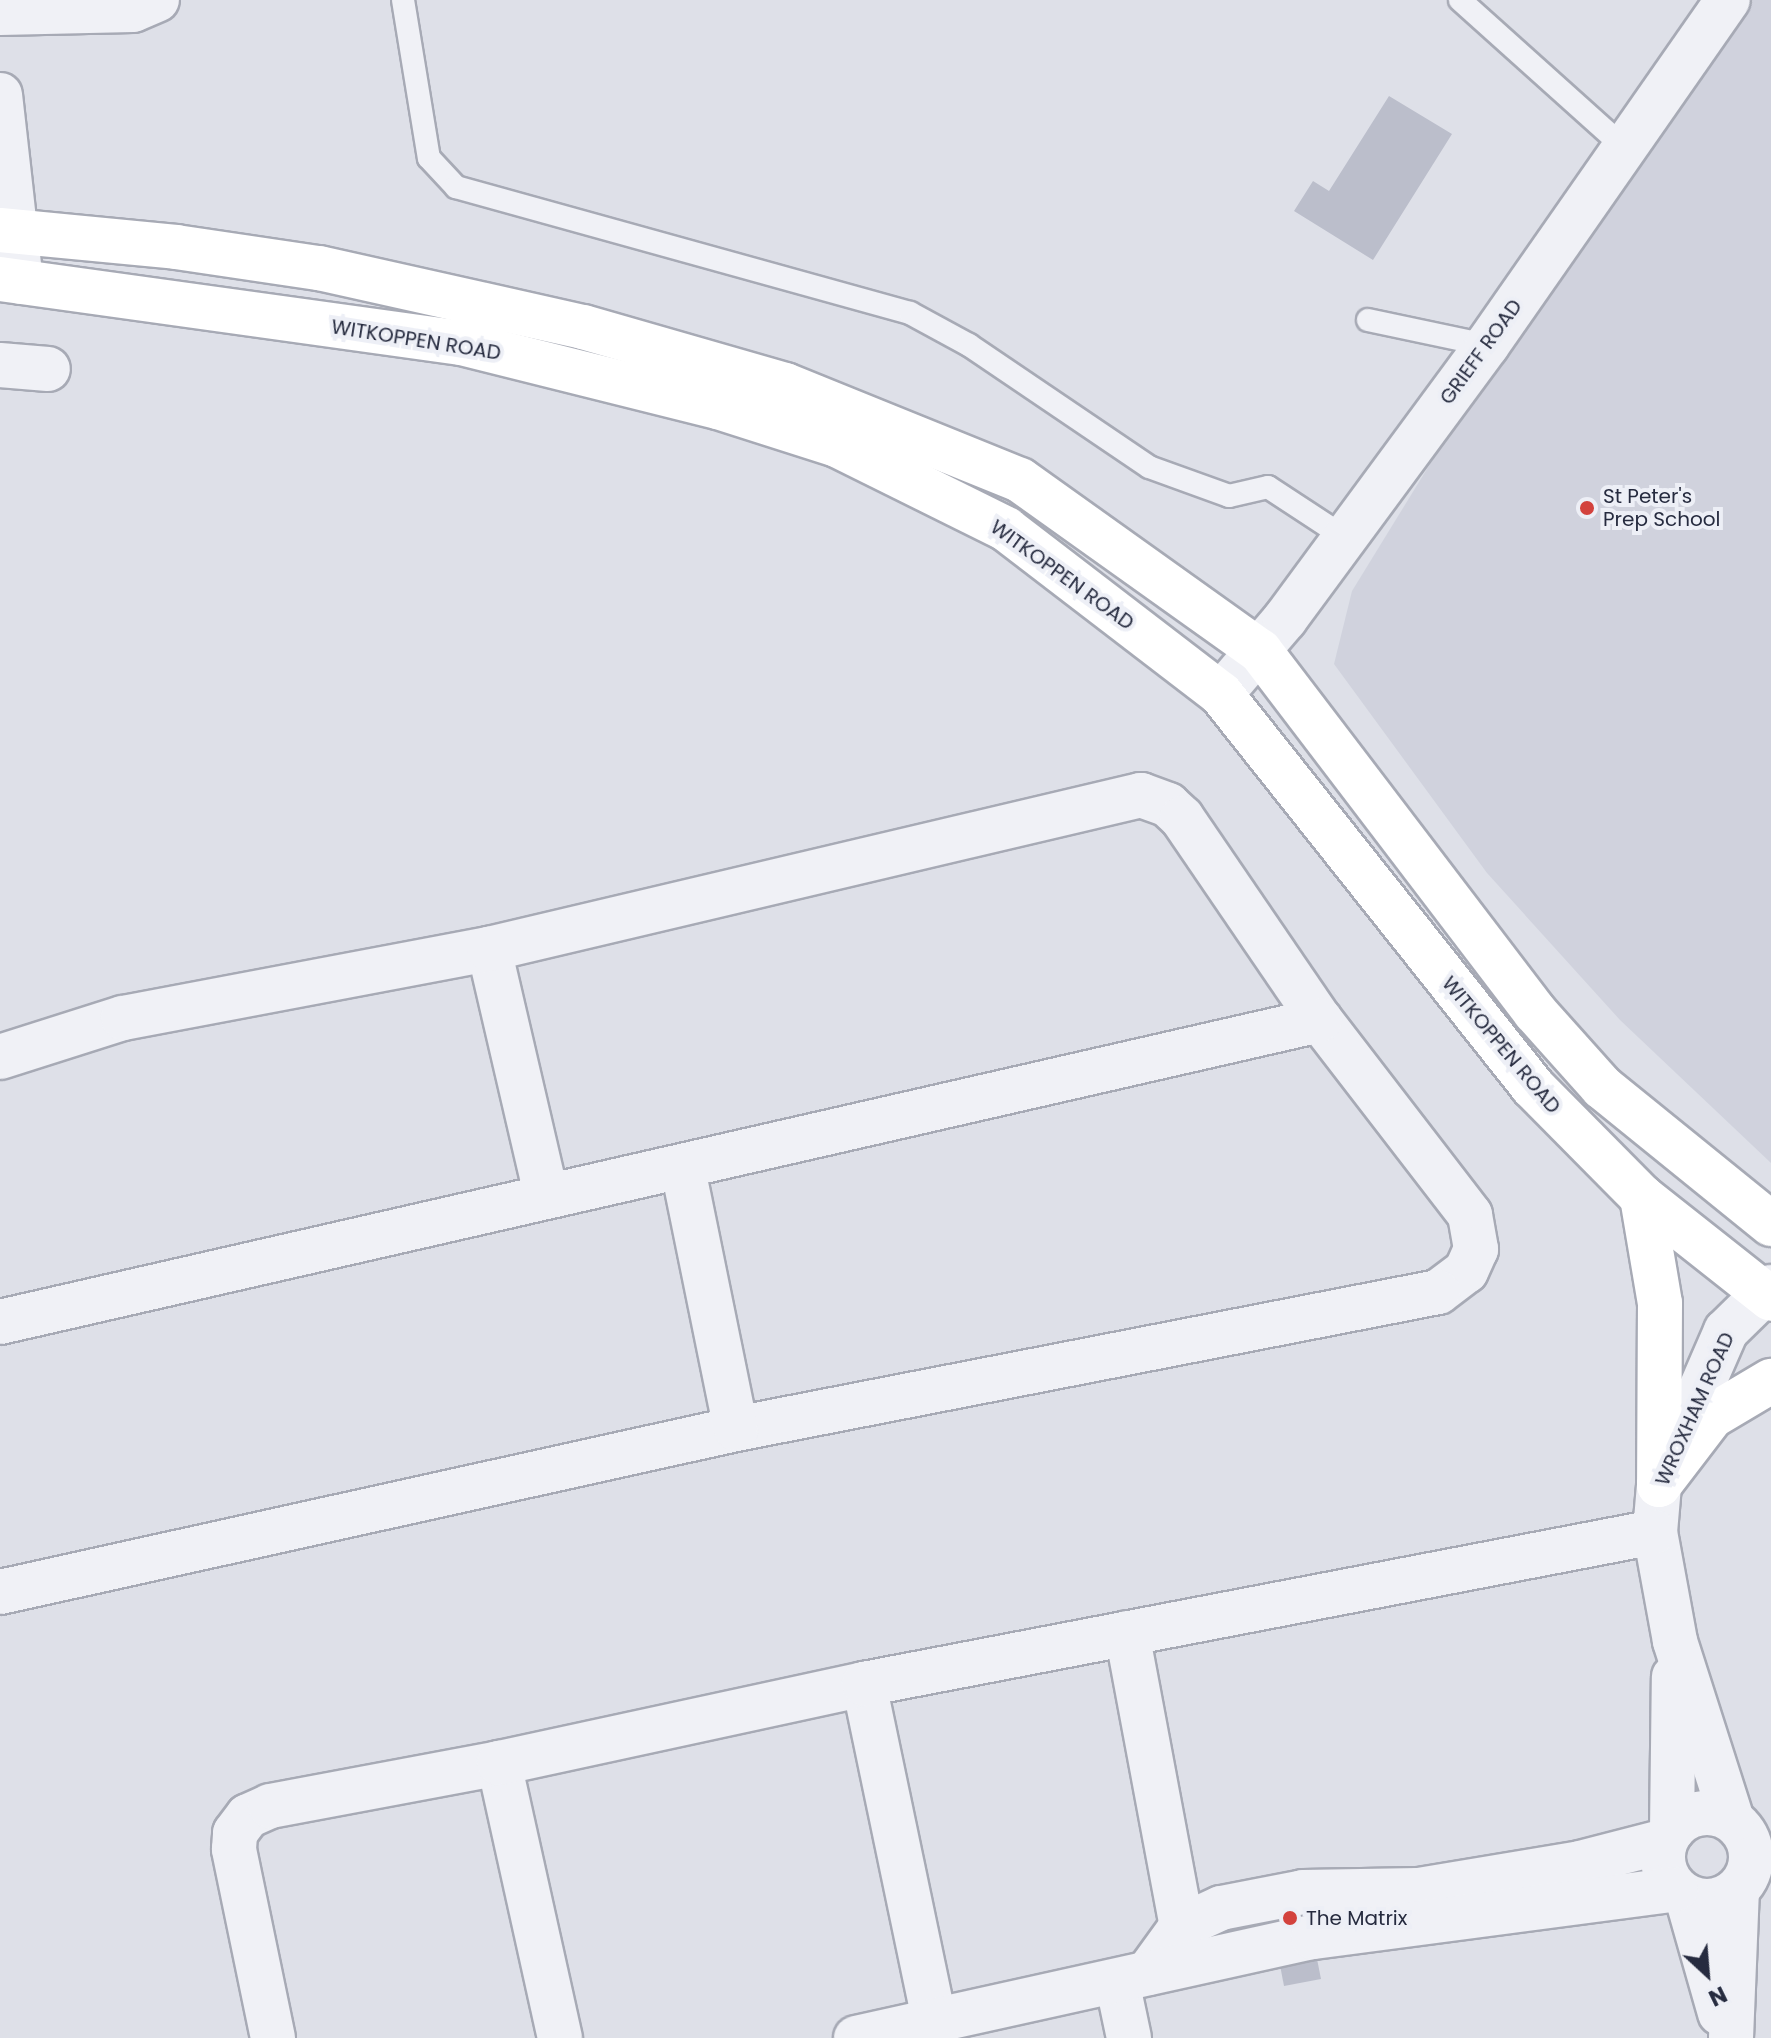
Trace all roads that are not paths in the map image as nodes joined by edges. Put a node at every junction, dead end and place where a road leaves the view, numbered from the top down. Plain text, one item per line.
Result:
1 (157, 0) edge
2 (403, 0) edge
3 (1460, 0) edge
4 (1728, 0) edge
5 (0, 13) edge
6 (0, 95) edge
7 (1625, 148) junction
8 (7, 231) edge
9 (10, 281) edge
10 (1368, 320) dead end
11 (1487, 345) junction
12 (0, 365) edge
13 (48, 369) dead end
14 (1346, 538) junction
15 (1260, 651) junction
16 (1221, 694) junction
17 (489, 949) junction
18 (1320, 1020) junction
19 (0, 1057) edge
20 (683, 1169) junction
21 (546, 1194) junction
22 (1642, 1197) junction
23 (1771, 1224) edge
24 (1768, 1293) edge
25 (0, 1322) edge
26 (1771, 1381) edge
27 (736, 1429) junction
28 (1659, 1485) junction
29 (1655, 1532) junction
30 (0, 1592) edge
31 (1127, 1633) junction
32 (1675, 1641) junction
33 (864, 1684) junction
34 (499, 1763) junction
35 (1732, 1820) junction
36 (1668, 1836) junction
37 (1737, 1890) junction
38 (1682, 1893) junction
39 (1159, 1961) junction
40 (934, 2020) junction
41 (273, 2038) edge
42 (560, 2038) edge
43 (857, 2038) edge
44 (1129, 2038) edge
45 (1729, 2038) edge

1 - 5 street
2 - 14 lane
3 - 7 lane
4 - 7 street, GRIEFF ROAD
6 - 8 street
7 - 11 street, GRIEFF ROAD
8 - 9 street
8 - 15 main road
9 - 16 main road, WITKOPPEN ROAD
10 - 11 lane
11 - 14 street, GRIEFF ROAD
12 - 13 street
14 - 15 street, GRIEFF ROAD
15 - 16 street, GRIEFF ROAD
15 - 23 main road
16 - 22 main road, WITKOPPEN ROAD
17 - 18 street
17 - 19 street
17 - 21 street
18 - 20 street
18 - 27 street
20 - 21 street
20 - 27 street
21 - 25 street
22 - 24 main road, WITKOPPEN ROAD
22 - 28 main road
24 - 28 street, WROXHAM ROAD
26 - 28 main road
27 - 30 street
28 - 29 street, WROXHAM ROAD
29 - 31 street
29 - 32 street, WROXHAM ROAD
31 - 33 street
31 - 39 street
32 - 35 street, WROXHAM ROAD
32 - 36 street, WROXHAM ROAD
33 - 34 street
33 - 40 street
34 - 41 street
34 - 42 street
35 - 36 street
35 - 37 street
36 - 38 street
36 - 39 street
37 - 38 street
37 - 45 street
38 - 39 street
38 - 45 street
39 - 40 street
39 - 44 street
40 - 43 street

